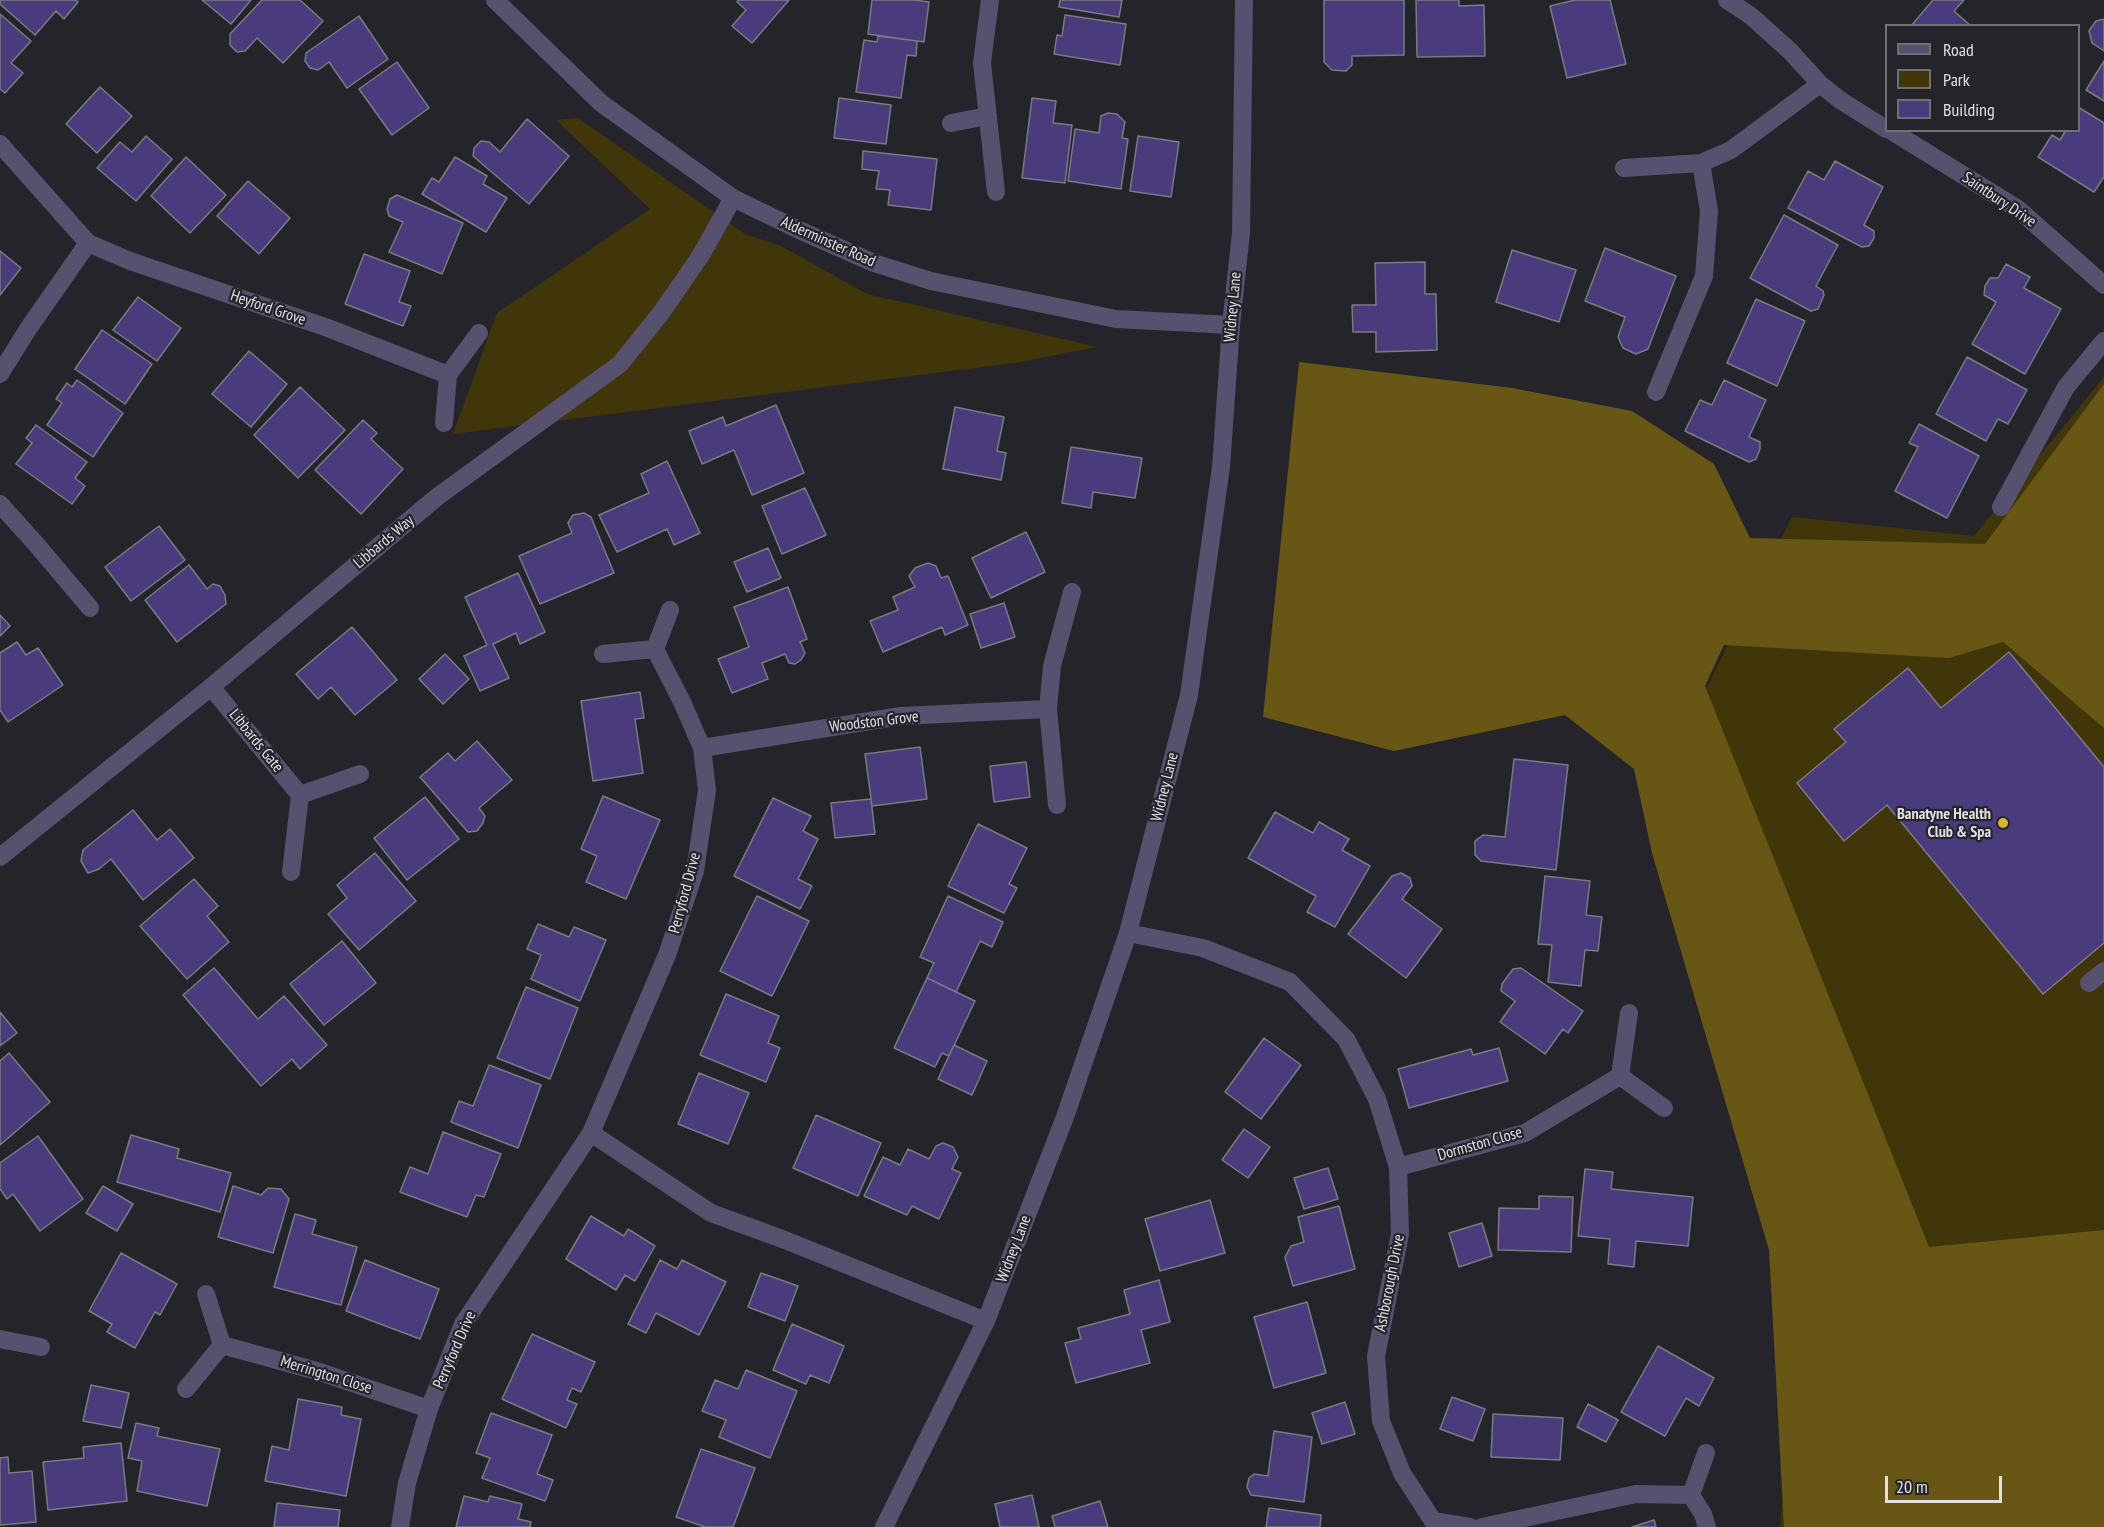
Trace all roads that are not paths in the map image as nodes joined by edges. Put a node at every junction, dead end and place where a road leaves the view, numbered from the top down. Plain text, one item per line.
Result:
1 (495, 0) edge
2 (990, 0) edge
3 (1244, 0) edge
4 (1731, 1) edge
5 (1820, 84) junction
6 (988, 116) junction
7 (951, 123) dead end
8 (1885, 128) edge
9 (1891, 132) edge
10 (0, 144) edge
11 (1701, 163) junction
12 (1624, 168) dead end
13 (996, 192) dead end
14 (732, 198) junction
15 (88, 243) junction
16 (2103, 280) edge
17 (1231, 325) junction
18 (479, 333) dead end
19 (2104, 341) edge
20 (0, 374) edge
21 (448, 375) junction
22 (1656, 392) dead end
23 (444, 423) dead end
24 (0, 504) edge
25 (2001, 507) dead end
26 (1072, 592) dead end
27 (90, 608) dead end
28 (670, 610) dead end
29 (655, 649) junction
30 (603, 654) dead end
31 (212, 687) junction
32 (1048, 709) junction
33 (702, 748) junction
34 (360, 774) dead end
35 (300, 795) junction
36 (1057, 806) dead end
37 (0, 857) edge
38 (291, 872) dead end
39 (1128, 933) junction
40 (2104, 971) edge
41 (2089, 983) dead end
42 (1629, 1013) dead end
43 (1620, 1076) junction
44 (1664, 1108) dead end
45 (591, 1133) junction
46 (1398, 1167) junction
47 (206, 1294) dead end
48 (986, 1321) junction
49 (0, 1339) edge
50 (222, 1345) junction
51 (41, 1347) dead end
52 (186, 1389) dead end
53 (429, 1409) junction
54 (1706, 1454) dead end
55 (1691, 1495) junction
56 (1431, 1524) edge
57 (400, 1527) edge
58 (884, 1527) edge
59 (1470, 1527) edge
60 (1482, 1527) edge
61 (1707, 1527) edge

1 - 14 street, Alderminster Road
2 - 6 street
3 - 17 street, Widney Lane
4 - 5 street, Saintbury Drive
5 - 8 street, Saintbury Drive
5 - 11 street
6 - 7 street
6 - 13 street
9 - 16 street, Saintbury Drive
10 - 15 street, Heyford Grove
11 - 12 street
11 - 22 street
14 - 17 street, Alderminster Road
14 - 31 street, Libbards Way
15 - 20 street
15 - 21 street, Heyford Grove
17 - 39 street, Widney Lane
18 - 21 street
19 - 25 street
21 - 23 street
24 - 27 street
26 - 32 street
28 - 29 street
29 - 30 street
29 - 33 street, Perryford Drive
31 - 35 street, Libbards Gate
31 - 37 street, Libbards Way
32 - 33 street, Woodston Grove
32 - 36 street
33 - 45 street, Perryford Drive
34 - 35 street
35 - 38 street
39 - 46 street, Ashborough Drive
39 - 48 street, Widney Lane
40 - 41 street
42 - 43 street
43 - 44 street
43 - 46 street, Dormston Close
45 - 48 street
45 - 53 street, Perryford Drive
46 - 56 street, Ashborough Drive
47 - 50 street
48 - 58 street, Widney Lane
49 - 51 street
50 - 52 street
50 - 53 street, Merrington Close
53 - 57 street, Perryford Drive
54 - 55 street
55 - 60 street
55 - 61 street
56 - 59 street, Ashborough Drive

